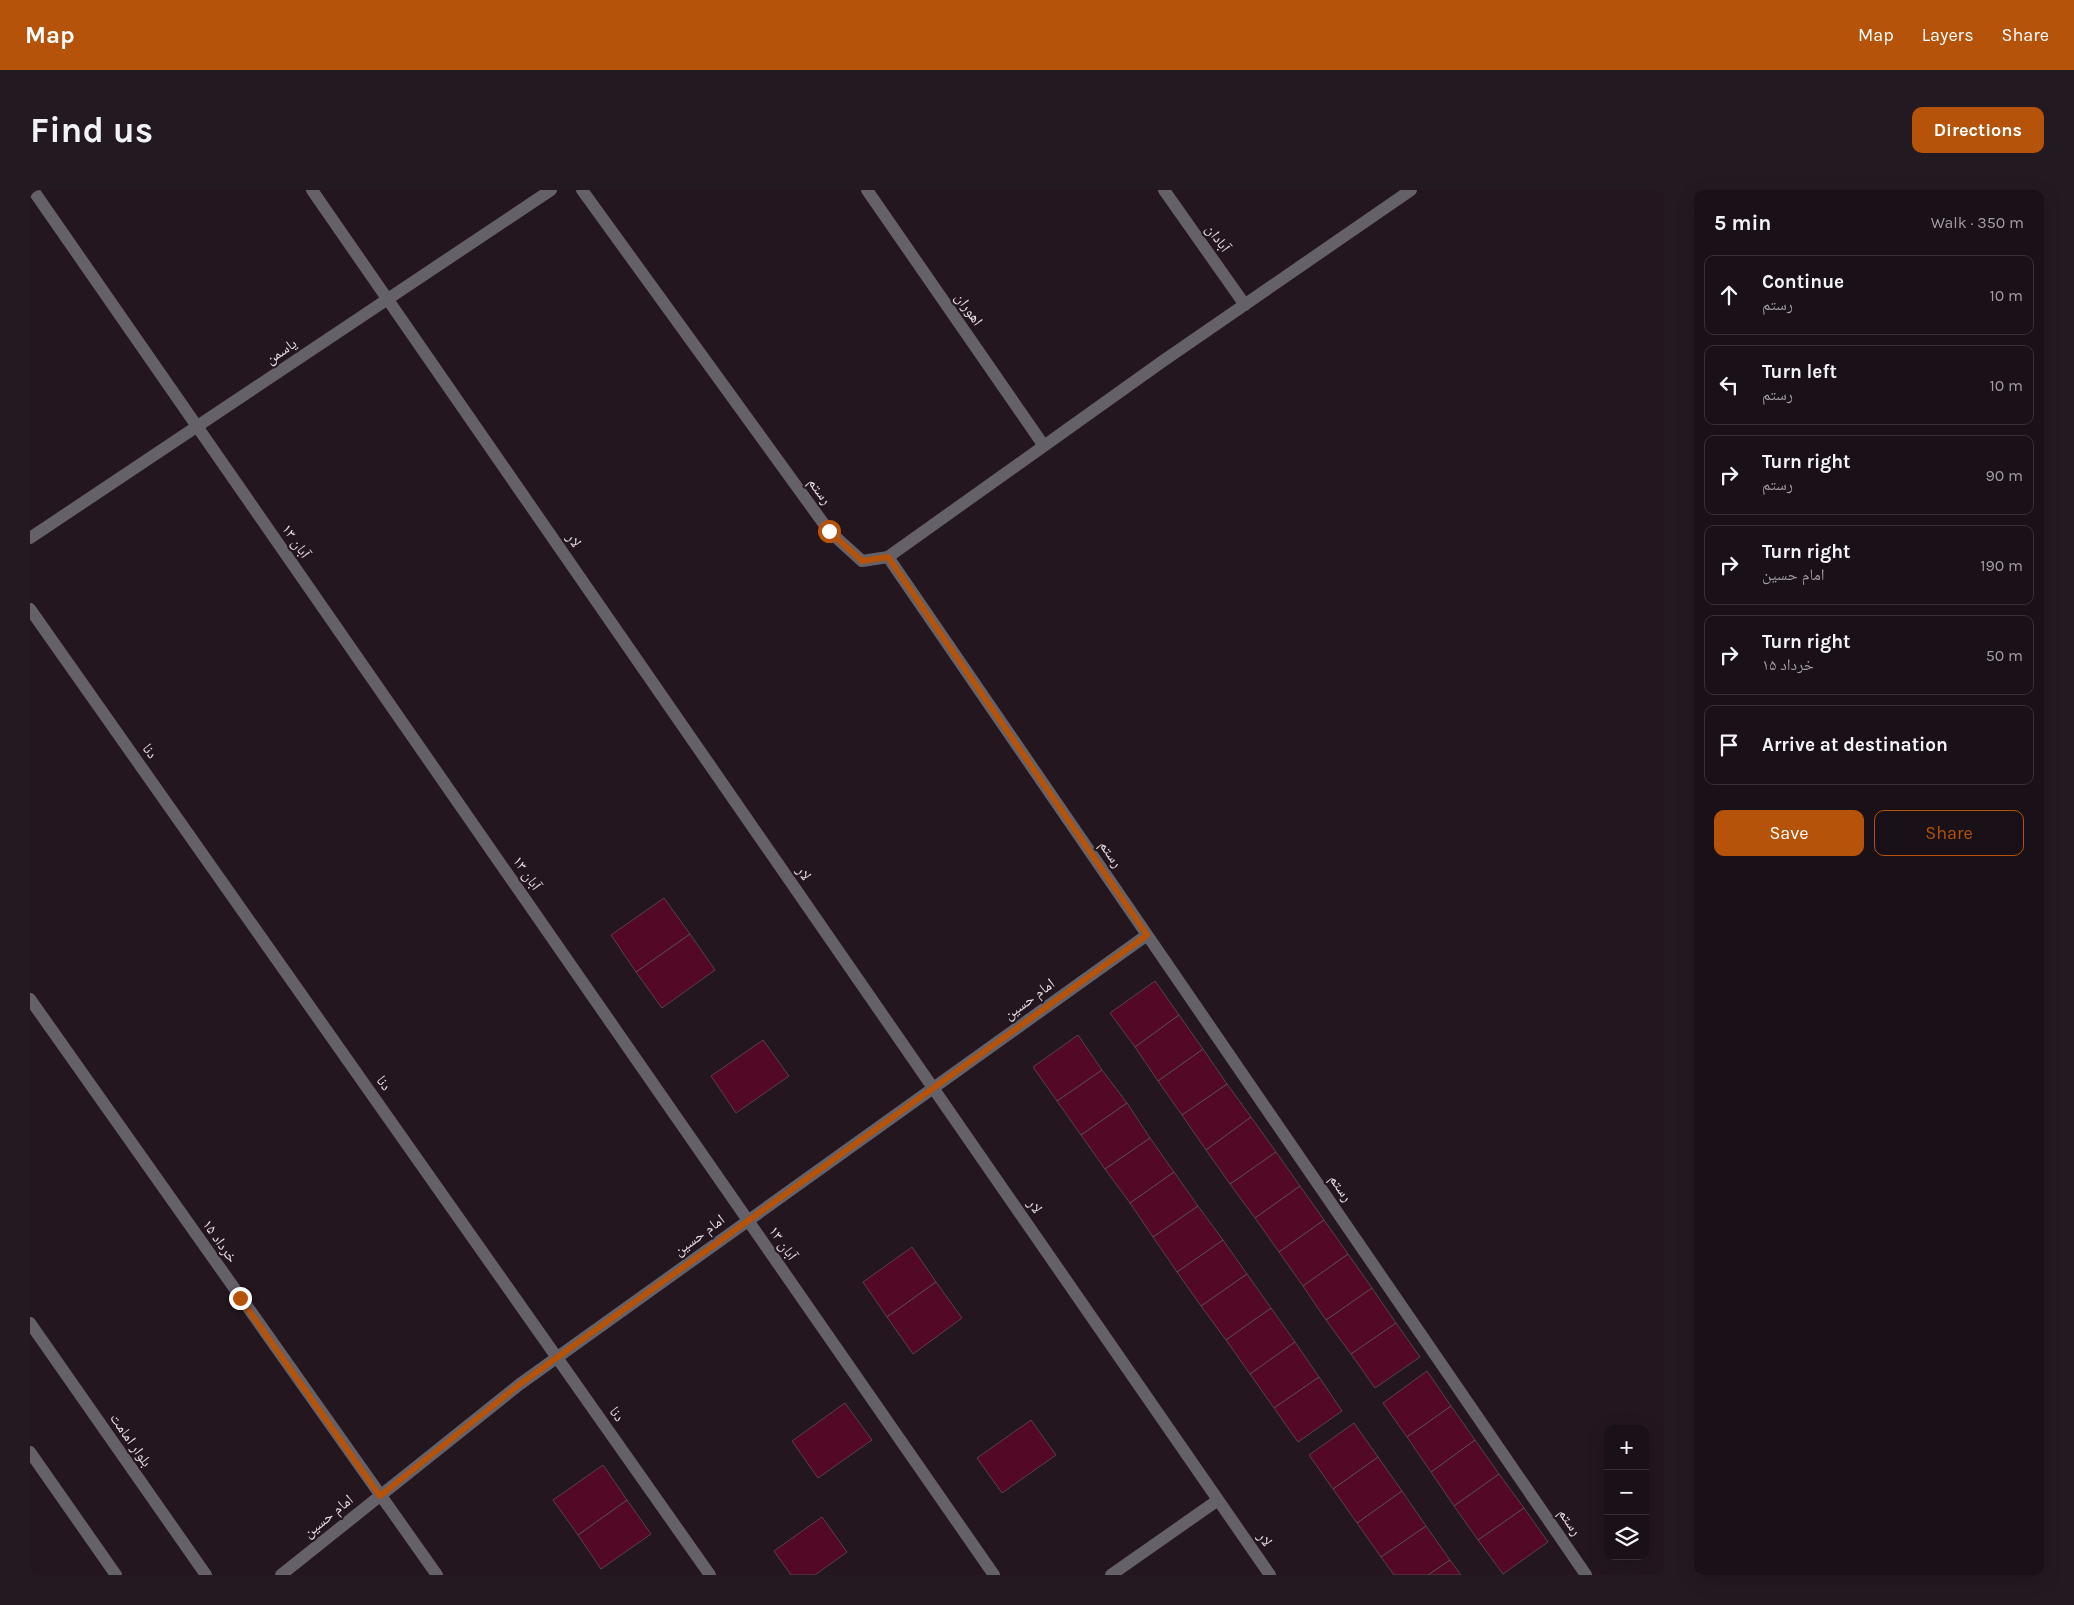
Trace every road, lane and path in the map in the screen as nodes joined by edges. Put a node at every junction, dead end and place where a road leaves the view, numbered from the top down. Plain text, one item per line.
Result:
1 (33, 190) edge
2 (312, 190) edge
3 (551, 190) edge
4 (582, 190) edge
5 (867, 190) edge
6 (1164, 190) edge
7 (1411, 190) edge
8 (387, 299) junction
9 (1245, 305) junction
10 (197, 427) junction
11 (1044, 446) junction
12 (30, 538) edge
13 (888, 557) junction
14 (30, 609) edge
15 (1147, 935) junction
16 (30, 999) edge
17 (933, 1088) junction
18 (748, 1220) junction
19 (30, 1323) edge
20 (557, 1357) junction
21 (30, 1452) edge
22 (380, 1496) junction
23 (1218, 1500) junction
24 (116, 1575) edge
25 (206, 1575) edge
26 (281, 1575) edge
27 (437, 1575) edge
28 (710, 1575) edge
29 (994, 1575) edge
30 (1111, 1575) edge
31 (1270, 1575) edge
32 (1586, 1575) edge

1 - 10 street, ۱۳ آبان
2 - 8 street, لار
3 - 8 street, یاسمن
4 - 13 street, رستم
5 - 11 street, اهوران
6 - 9 street, آبادان
7 - 9 street
8 - 10 street, یاسمن
8 - 17 street, لار
9 - 11 street
10 - 12 street, یاسمن
10 - 18 street, ۱۳ آبان
11 - 13 street
13 - 15 street, رستم
14 - 20 street, دنا
15 - 17 street, امام حسین
15 - 32 street, رستم
16 - 22 street, ۱۵ خرداد
17 - 18 street, امام حسین
17 - 23 street, لار
18 - 20 street, امام حسین
18 - 29 street, ۱۳ آبان
19 - 25 street, بلوار امامت
20 - 22 street, امام حسین
20 - 28 street, دنا
21 - 24 street
22 - 26 street, امام حسین
22 - 27 street, ۱۵ خرداد
23 - 30 street
23 - 31 street, لار

